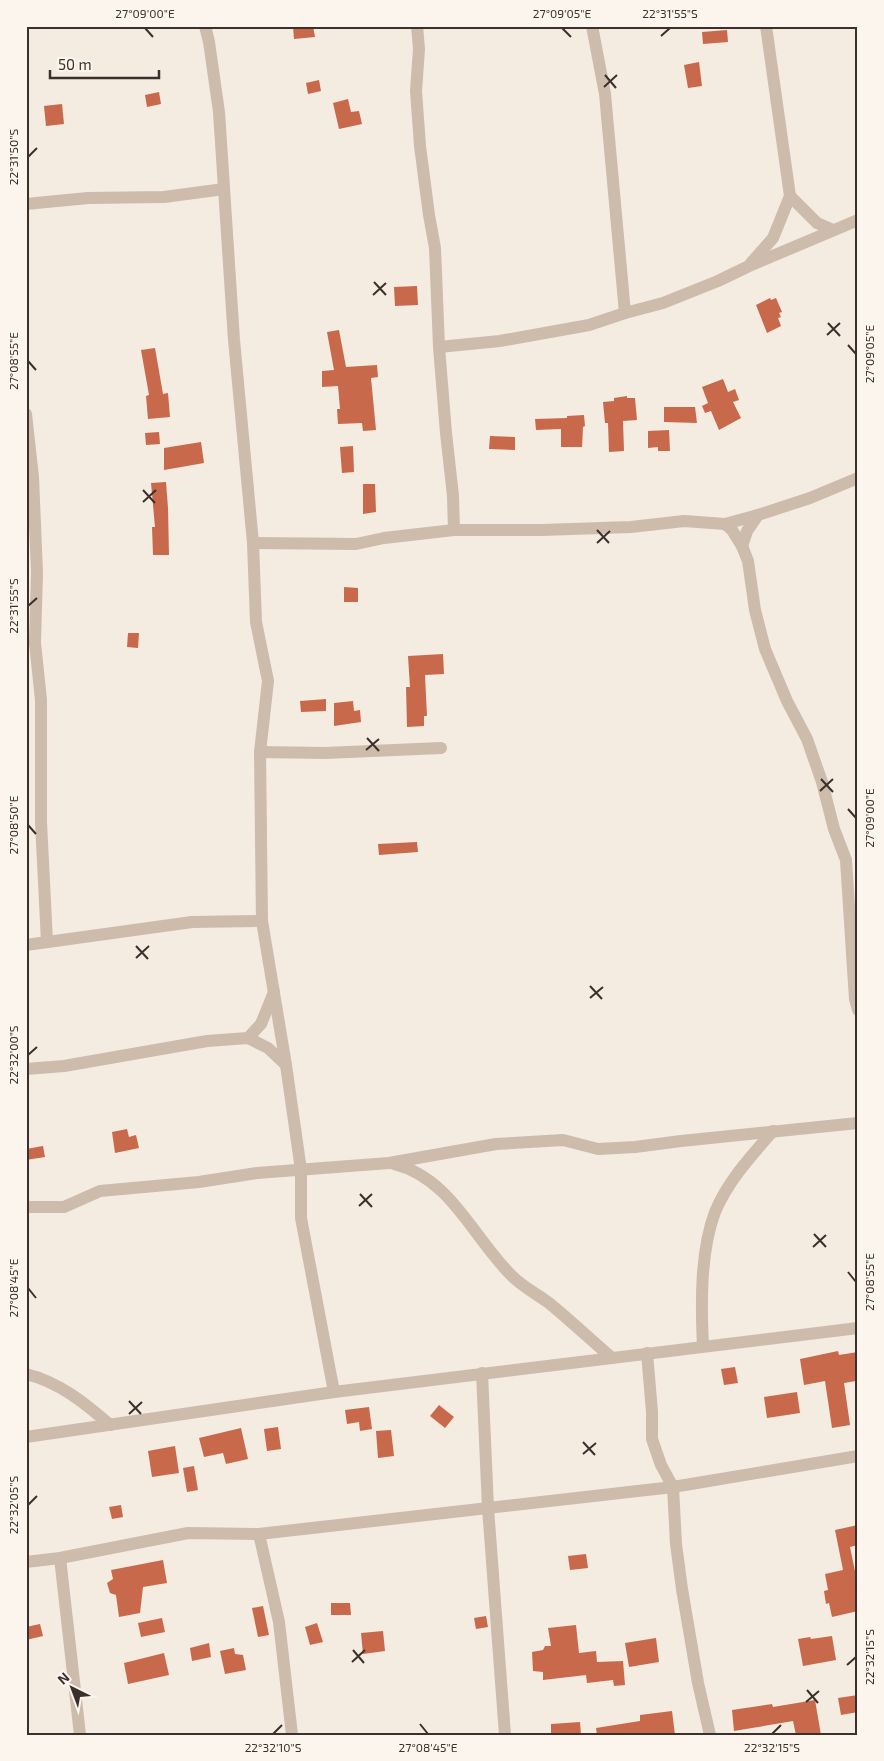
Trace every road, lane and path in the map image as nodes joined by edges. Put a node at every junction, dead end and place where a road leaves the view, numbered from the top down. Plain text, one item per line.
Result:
1 (205, 26) edge
2 (417, 26) edge
3 (592, 26) edge
4 (766, 26) edge
5 (224, 189) junction
6 (790, 196) junction
7 (26, 204) edge
8 (858, 220) edge
9 (833, 230) junction
10 (749, 266) junction
11 (625, 313) junction
12 (439, 347) junction
13 (26, 414) edge
14 (858, 478) edge
15 (758, 516) junction
16 (725, 524) junction
17 (454, 530) junction
18 (253, 543) junction
19 (742, 546) junction
20 (30, 644) edge
21 (440, 748) dead end
22 (260, 752) junction
23 (262, 921) junction
24 (47, 942) junction
25 (26, 945) edge
26 (274, 992) junction
27 (858, 1010) edge
28 (248, 1038) junction
29 (286, 1065) junction
30 (26, 1069) edge
31 (858, 1123) edge
32 (773, 1131) junction
33 (389, 1162) junction
34 (301, 1170) junction
35 (26, 1207) edge
36 (858, 1328) edge
37 (703, 1346) junction
38 (647, 1353) junction
39 (612, 1358) junction
40 (482, 1373) junction
41 (26, 1374) edge
42 (334, 1392) junction
43 (110, 1425) junction
44 (26, 1437) edge
45 (858, 1456) edge
46 (673, 1487) junction
47 (488, 1508) junction
48 (259, 1534) junction
49 (60, 1558) junction
50 (26, 1562) edge
51 (80, 1735) edge
52 (292, 1735) edge
53 (505, 1735) edge
54 (710, 1735) edge

1 - 5 street
2 - 12 street
3 - 11 street
4 - 6 street
5 - 7 street
5 - 18 street
6 - 9 street
6 - 10 street
8 - 9 street
9 - 10 street
10 - 11 street
11 - 12 street
12 - 17 street
13 - 20 street
14 - 15 street
15 - 16 street
15 - 19 street
16 - 17 street
16 - 19 street
17 - 18 street
18 - 22 street
19 - 27 street
20 - 24 street
21 - 22 street
22 - 23 street
23 - 24 street
23 - 26 street
24 - 25 street
26 - 28 street
26 - 29 street
28 - 29 street
28 - 30 street
29 - 34 street
31 - 32 street
32 - 33 street
32 - 37 street
33 - 34 street
33 - 39 street
34 - 35 street
34 - 42 street
36 - 37 street
37 - 38 street
38 - 39 street
38 - 46 street
39 - 40 street
40 - 42 street
40 - 47 street
41 - 43 street
42 - 43 street
43 - 44 street
45 - 46 street
46 - 47 street
46 - 54 street
47 - 48 street
47 - 53 street
48 - 49 street
48 - 52 street
49 - 50 street
49 - 51 street

